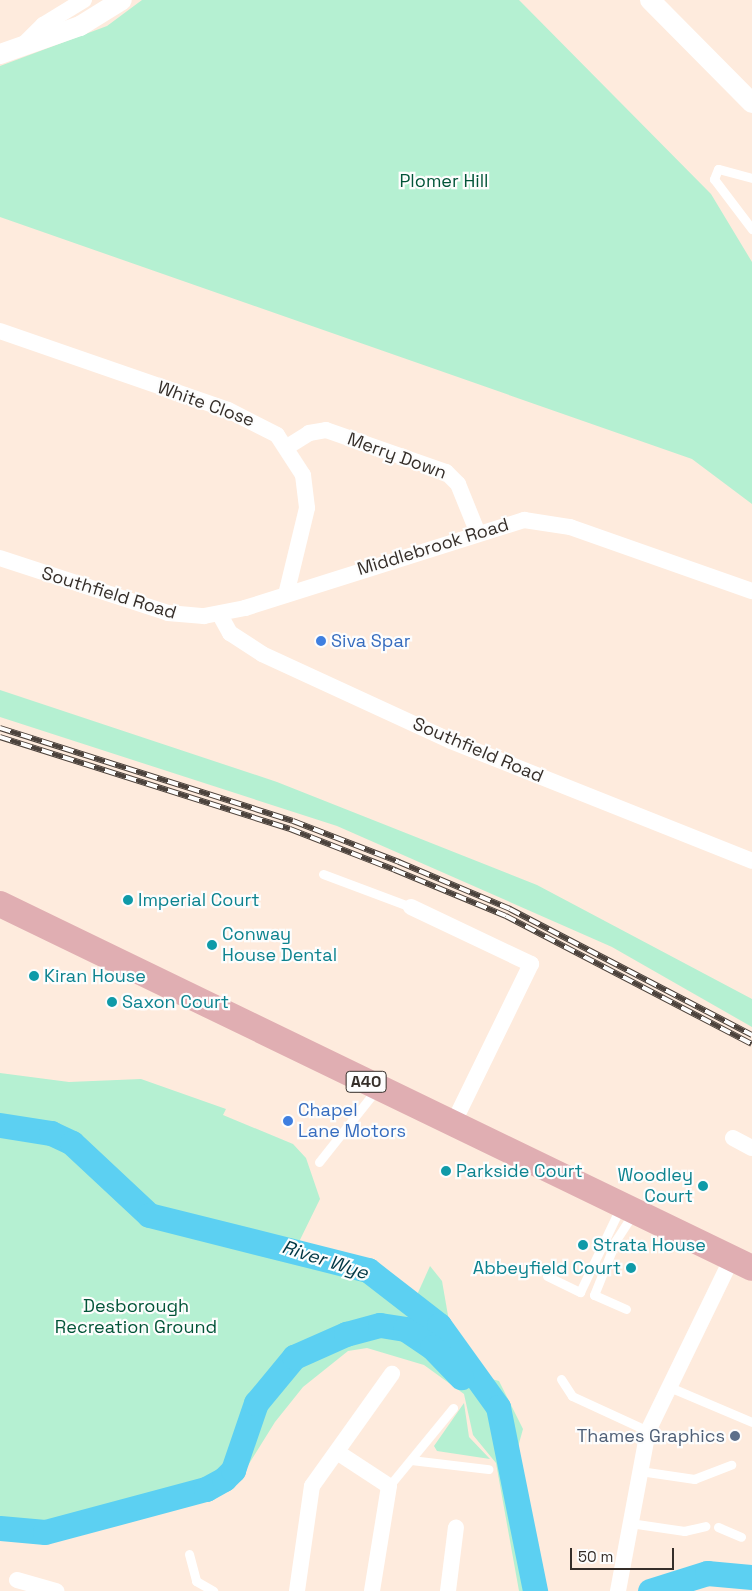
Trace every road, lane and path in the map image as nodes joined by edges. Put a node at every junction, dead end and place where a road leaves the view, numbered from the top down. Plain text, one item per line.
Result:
1 (84, 0) edge
2 (122, 0) edge
3 (650, 0) edge
4 (22, 46) junction
5 (0, 54) edge
6 (752, 103) edge
7 (752, 178) edge
8 (752, 229) edge
9 (0, 331) edge
10 (287, 447) junction
11 (477, 531) junction
12 (0, 558) edge
13 (752, 591) edge
14 (286, 595) junction
15 (220, 615) junction
16 (752, 861) edge
17 (323, 874) dead end
18 (0, 904) edge
19 (411, 907) joint
20 (378, 1088) junction
21 (452, 1126) junction
22 (733, 1138) dead end
23 (752, 1147) edge
24 (319, 1162) dead end
25 (627, 1209) junction
26 (742, 1263) edge
27 (547, 1276) dead end
28 (626, 1309) dead end
29 (392, 1374) dead end
30 (561, 1379) dead end
31 (667, 1386) junction
32 (453, 1408) dead end
33 (752, 1422) edge
34 (648, 1431) junction
35 (337, 1452) junction
36 (411, 1460) junction
37 (731, 1465) dead end
38 (488, 1469) dead end
39 (640, 1471) junction
40 (389, 1486) junction
41 (630, 1524) junction
42 (705, 1526) dead end
43 (456, 1527) dead end
44 (718, 1527) dead end
45 (742, 1537) dead end
46 (189, 1554) dead end
47 (17, 1580) dead end
48 (56, 1591) edge
49 (213, 1591) edge
50 (297, 1591) edge
51 (372, 1591) edge
52 (448, 1591) edge
53 (618, 1591) edge

1 - 4 street
2 - 4 street
3 - 6 street
4 - 5 street
7 - 8 lane
9 - 10 street, White Close
10 - 11 street, Merry Down
10 - 14 street, White Close
11 - 13 street, Middlebrook Road
11 - 14 street, Middlebrook Road
12 - 15 street, Southfield Road
14 - 15 street, Southfield Road
15 - 16 street, Southfield Road
17 - 19 lane
18 - 20 main road, A40
19 - 21 street
20 - 21 main road, A40
20 - 24 lane
21 - 25 main road, A40
22 - 23 street
25 - 26 main road, A40
25 - 27 lane
25 - 28 lane
26 - 31 street
29 - 35 street
30 - 34 lane
31 - 33 lane
31 - 34 street
32 - 36 lane
34 - 39 street
35 - 40 street
35 - 50 street
36 - 38 lane
36 - 40 lane
37 - 39 lane
39 - 41 street
40 - 51 street
41 - 42 lane
41 - 53 street
43 - 52 street
44 - 45 lane
46 - 49 lane
47 - 48 street

